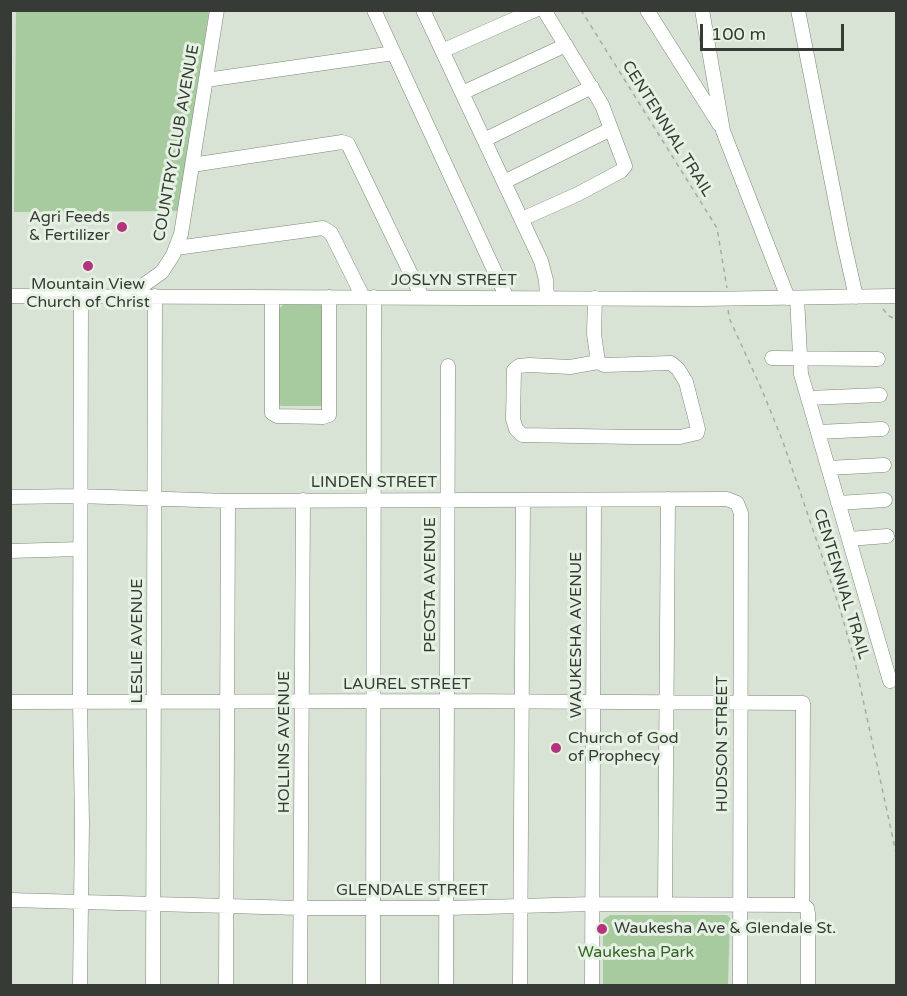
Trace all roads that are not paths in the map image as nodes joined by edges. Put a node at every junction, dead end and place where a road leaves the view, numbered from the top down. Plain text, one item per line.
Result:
1 (217, 10) edge
2 (374, 10) edge
3 (423, 10) edge
4 (535, 10) edge
5 (544, 10) edge
6 (647, 10) edge
7 (702, 10) edge
8 (798, 10) edge
9 (566, 45) junction
10 (442, 51) junction
11 (394, 53) junction
12 (206, 80) junction
13 (592, 87) junction
14 (462, 93) junction
15 (611, 129) junction
16 (723, 131) junction
17 (484, 140) junction
18 (192, 165) junction
19 (504, 182) junction
20 (522, 219) junction
21 (176, 248) junction
22 (10, 296) edge
23 (81, 296) junction
24 (128, 296) junction
25 (155, 296) junction
26 (897, 296) edge
27 (272, 297) junction
28 (329, 297) junction
29 (368, 297) junction
30 (422, 297) junction
31 (856, 297) junction
32 (507, 298) junction
33 (547, 298) junction
34 (595, 298) junction
35 (792, 298) junction
36 (772, 358) dead end
37 (800, 359) junction
38 (878, 359) dead end
39 (598, 362) junction
40 (448, 366) dead end
41 (880, 395) dead end
42 (808, 398) junction
43 (882, 429) dead end
44 (818, 432) junction
45 (884, 465) dead end
46 (828, 468) junction
47 (80, 496) junction
48 (10, 497) edge
49 (155, 498) junction
50 (303, 500) junction
51 (373, 500) junction
52 (448, 500) junction
53 (523, 500) junction
54 (594, 500) junction
55 (668, 500) junction
56 (885, 500) dead end
57 (228, 501) junction
58 (737, 503) joint
59 (838, 503) junction
60 (887, 536) dead end
61 (849, 539) junction
62 (80, 549) junction
63 (10, 551) edge
64 (890, 681) dead end
65 (446, 701) junction
66 (522, 701) junction
67 (10, 702) edge
68 (80, 702) junction
69 (154, 702) junction
70 (227, 702) junction
71 (301, 702) junction
72 (374, 702) junction
73 (594, 702) junction
74 (668, 702) junction
75 (740, 703) junction
76 (10, 900) edge
77 (80, 902) junction
78 (153, 904) junction
79 (592, 904) junction
80 (664, 904) junction
81 (740, 905) junction
82 (226, 906) junction
83 (521, 906) junction
84 (300, 908) junction
85 (373, 908) junction
86 (447, 908) junction
87 (805, 909) junction
88 (80, 986) edge
89 (153, 986) edge
90 (226, 986) edge
91 (300, 986) edge
92 (373, 986) edge
93 (446, 986) edge
94 (520, 986) edge
95 (592, 986) edge
96 (740, 986) edge
97 (808, 986) edge

1 - 12 street, COUNTRY CLUB AVENUE
2 - 11 street
3 - 10 street
4 - 10 street
5 - 9 street
6 - 16 street
7 - 16 street
8 - 31 street
9 - 13 street
9 - 14 street
10 - 14 street
11 - 12 street
11 - 32 street
12 - 18 street, COUNTRY CLUB AVENUE
13 - 15 street
13 - 17 street
14 - 17 street
15 - 19 street
15 - 20 street
16 - 35 street
17 - 19 street
18 - 21 street, COUNTRY CLUB AVENUE
18 - 30 street
19 - 20 street
20 - 33 street
21 - 24 street, COUNTRY CLUB AVENUE
21 - 29 street
22 - 23 street, JOSLYN STREET
23 - 24 street, JOSLYN STREET
23 - 47 street
24 - 25 street, JOSLYN STREET
25 - 27 street, JOSLYN STREET
25 - 49 street, LESLIE AVENUE
26 - 31 street, JOSLYN STREET
27 - 28 street, JOSLYN STREET
27 - 28 street
28 - 29 street, JOSLYN STREET
29 - 30 street, JOSLYN STREET
29 - 51 street
30 - 32 street, JOSLYN STREET
31 - 35 street, JOSLYN STREET
32 - 33 street, JOSLYN STREET
33 - 34 street, JOSLYN STREET
34 - 35 street, JOSLYN STREET
34 - 39 street
35 - 37 street
36 - 37 street
37 - 38 street
37 - 42 street
39 - 39 street
40 - 52 street, PEOSTA AVENUE
41 - 42 street
42 - 44 street
43 - 44 street
44 - 46 street
45 - 46 street
46 - 59 street
47 - 48 street, LINDEN STREET
47 - 49 street, LINDEN STREET
47 - 62 street
49 - 57 street, LINDEN STREET
49 - 69 street, LESLIE AVENUE
50 - 51 street, LINDEN STREET
50 - 57 street, LINDEN STREET
50 - 71 street, HOLLINS AVENUE
51 - 52 street, LINDEN STREET
51 - 72 street
52 - 53 street, LINDEN STREET
52 - 65 street, PEOSTA AVENUE
53 - 54 street, LINDEN STREET
53 - 66 street
54 - 55 street, LINDEN STREET
54 - 73 street, WAUKESHA AVENUE
55 - 58 street, LINDEN STREET
55 - 74 street
56 - 59 street
57 - 70 street
58 - 75 street, HUDSON STREET
59 - 61 street
60 - 61 street
61 - 64 street
62 - 63 street
62 - 68 street
65 - 66 street, LAUREL STREET
65 - 72 street, LAUREL STREET
65 - 86 street, PEOSTA AVENUE
66 - 73 street, LAUREL STREET
66 - 83 street
67 - 68 street, LAUREL STREET
68 - 69 street, LAUREL STREET
68 - 77 street
69 - 70 street, LAUREL STREET
69 - 78 street, LESLIE AVENUE
70 - 71 street, LAUREL STREET
70 - 82 street
71 - 72 street, LAUREL STREET
71 - 84 street, HOLLINS AVENUE
72 - 85 street
73 - 74 street, LAUREL STREET
73 - 79 street, WAUKESHA AVENUE
74 - 75 street, LAUREL STREET
74 - 80 street
75 - 81 street, HUDSON STREET
75 - 87 street, LAUREL STREET
76 - 77 street, GLENDALE STREET
77 - 78 street, GLENDALE STREET
77 - 88 street
78 - 82 street, GLENDALE STREET
78 - 89 street, LESLIE AVENUE
79 - 80 street, GLENDALE STREET
79 - 83 street, GLENDALE STREET
79 - 95 street, WAUKESHA AVENUE
80 - 81 street, GLENDALE STREET
81 - 87 street, GLENDALE STREET
81 - 96 street, HUDSON STREET
82 - 84 street, GLENDALE STREET
82 - 90 street
83 - 86 street, GLENDALE STREET
83 - 94 street
84 - 85 street, GLENDALE STREET
84 - 91 street, HOLLINS AVENUE
85 - 86 street, GLENDALE STREET
85 - 92 street
86 - 93 street, PEOSTA AVENUE
87 - 97 street

